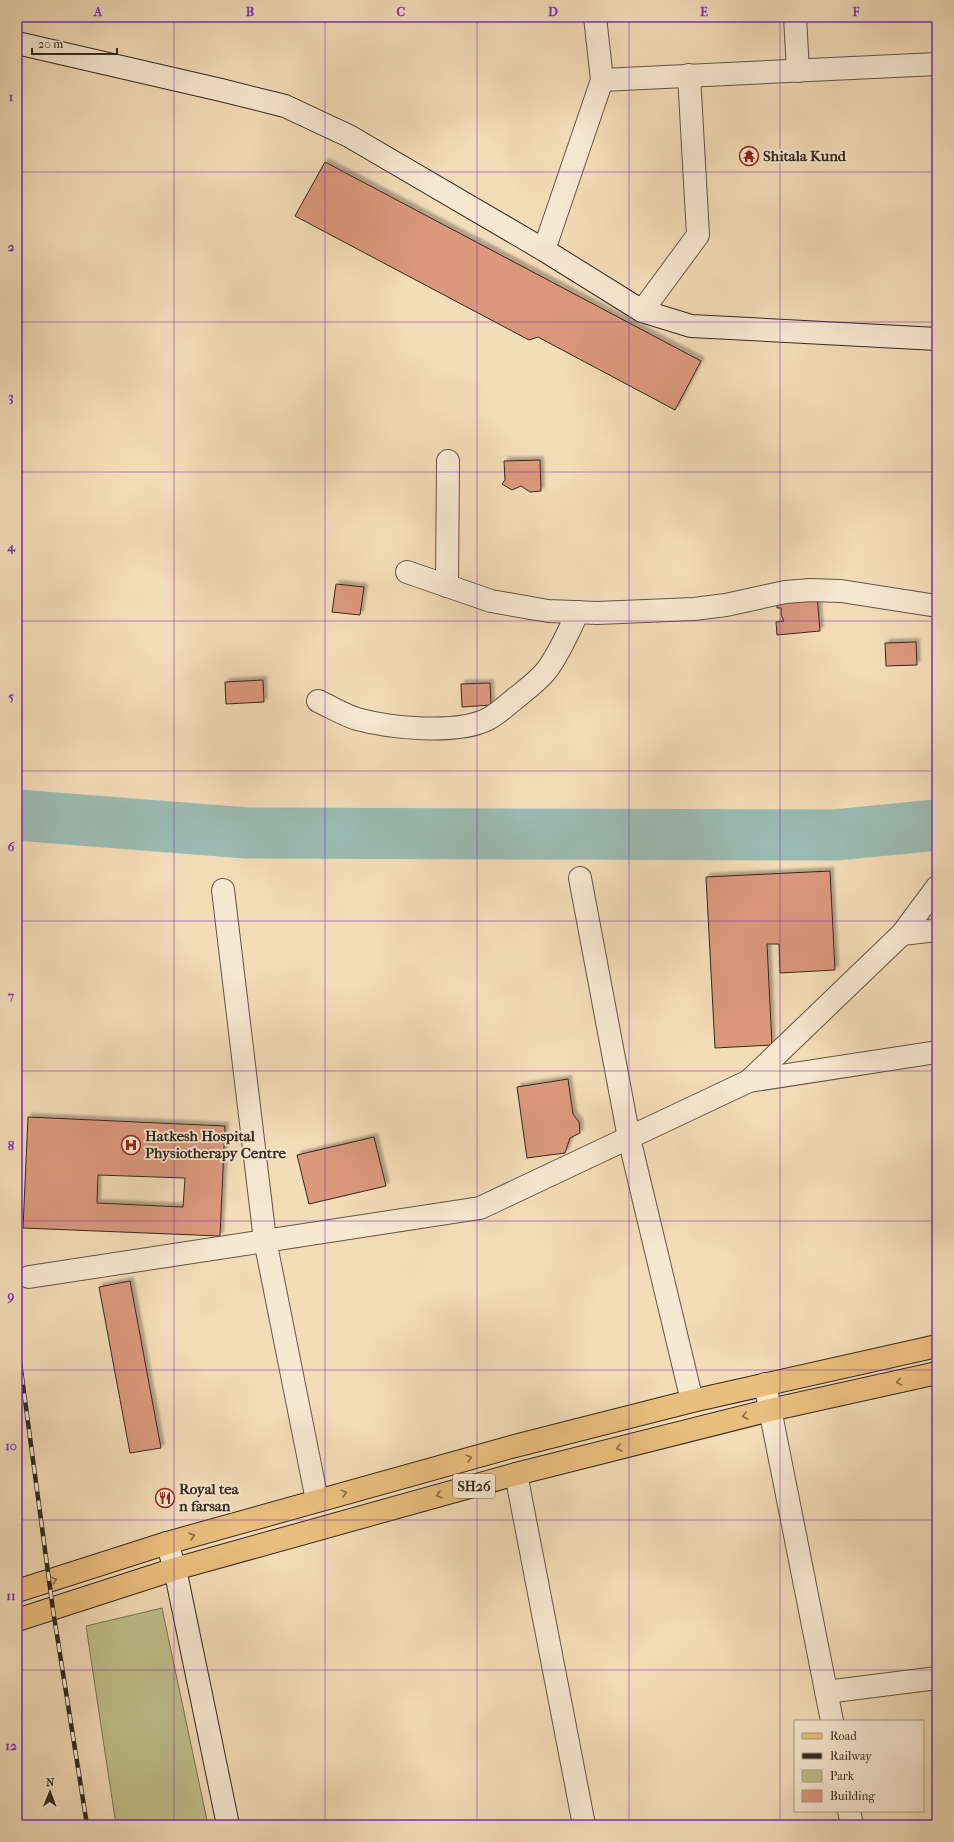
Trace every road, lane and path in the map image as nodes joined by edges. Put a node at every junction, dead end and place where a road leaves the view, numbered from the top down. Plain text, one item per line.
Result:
1 (595, 17) edge
2 (796, 17) edge
3 (17, 43) edge
4 (937, 64) edge
5 (798, 71) junction
6 (689, 75) junction
7 (602, 80) junction
8 (544, 250) junction
9 (642, 311) junction
10 (937, 339) edge
11 (448, 461) dead end
12 (407, 572) dead end
13 (447, 586) junction
14 (937, 606) edge
15 (578, 612) junction
16 (318, 701) dead end
17 (580, 878) dead end
18 (937, 887) edge
19 (223, 890) dead end
20 (937, 930) edge
21 (902, 934) junction
22 (937, 1052) edge
23 (749, 1081) junction
24 (629, 1138) junction
25 (265, 1240) junction
26 (29, 1276) dead end
27 (937, 1346) edge
28 (937, 1373) edge
29 (765, 1384) junction
30 (692, 1401) junction
31 (770, 1410) junction
32 (516, 1474) junction
33 (317, 1500) junction
34 (167, 1543) junction
35 (175, 1569) junction
36 (17, 1591) edge
37 (17, 1620) edge
38 (937, 1678) edge
39 (826, 1692) junction
40 (832, 1720) edge
41 (849, 1812) edge
42 (228, 1825) edge
43 (584, 1825) edge
44 (852, 1825) edge

1 - 7 street
2 - 5 street
3 - 8 street
4 - 5 street
5 - 6 street
6 - 7 street
6 - 9 street
7 - 8 street
8 - 9 street
9 - 10 street
11 - 13 street
12 - 13 street
13 - 15 street
14 - 15 street
15 - 16 street
17 - 24 street
18 - 21 street
19 - 25 street
20 - 21 street
21 - 23 street
22 - 23 street
23 - 24 street
24 - 25 street
24 - 30 street
25 - 26 street
25 - 33 street
27 - 29 main road, SH26
28 -> 31 main road, SH26
29 - 30 main road, SH26
29 - 31 street
33 -> 30 main road, SH26
31 -> 32 main road, SH26
31 - 39 street
32 -> 35 main road, SH26
32 - 43 street
34 -> 33 main road, SH26
34 - 35 street
36 -> 34 main road, SH26
35 - 37 main road, SH26
35 - 42 street
38 - 39 street
39 - 40 street
41 - 44 street

